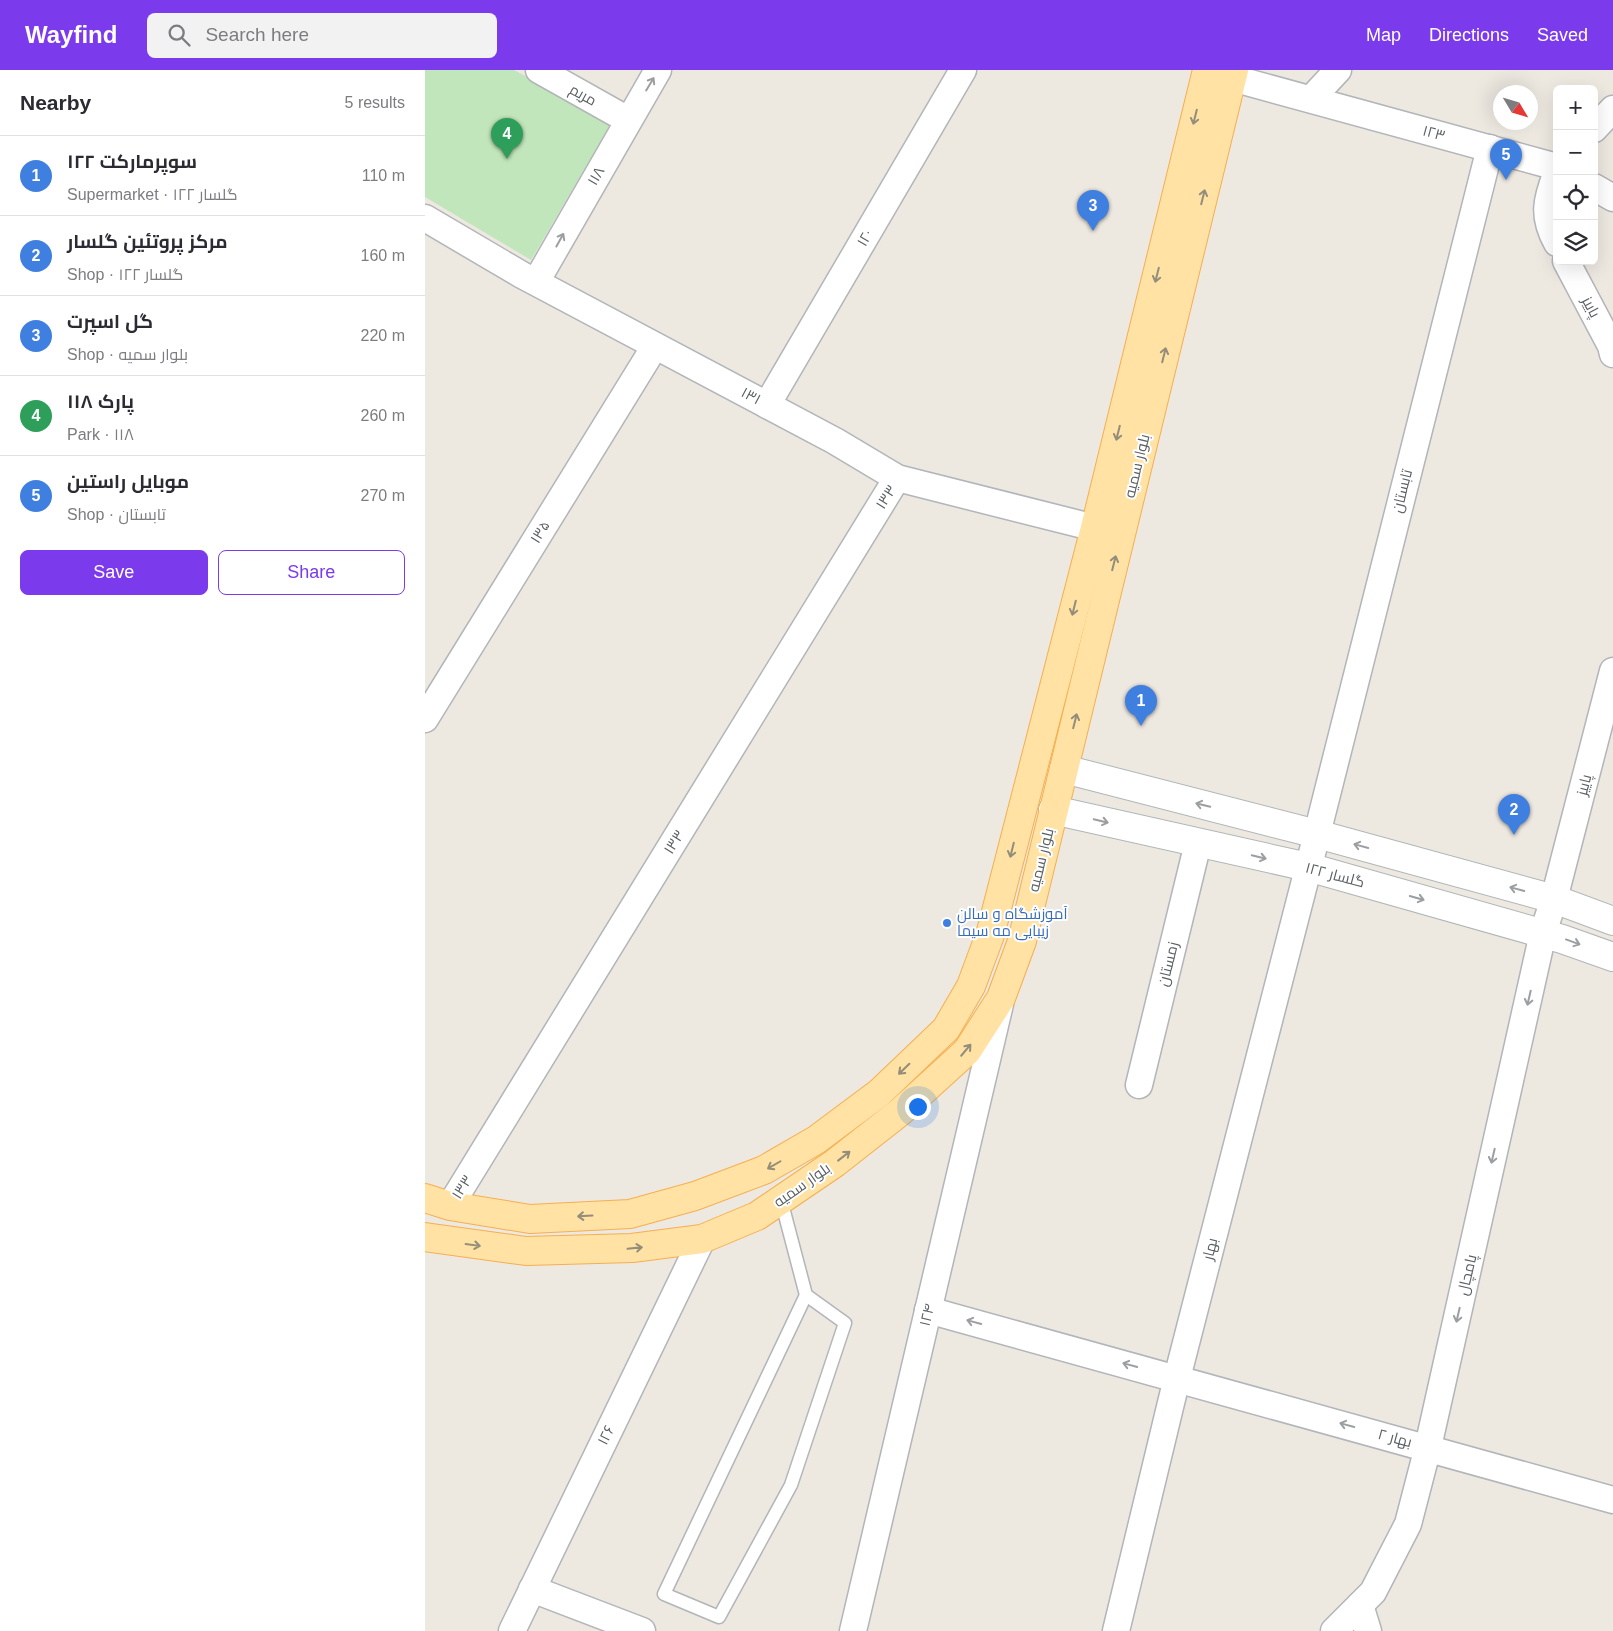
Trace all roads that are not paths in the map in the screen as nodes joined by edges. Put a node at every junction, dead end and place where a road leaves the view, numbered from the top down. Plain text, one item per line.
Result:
1 (539, 70) edge
2 (659, 70) edge
3 (963, 70) edge
4 (1338, 70) edge
5 (1223, 72) edge
6 (1311, 99) junction
7 (1613, 109) edge
8 (628, 120) junction
9 (1598, 125) edge
10 (1489, 148) junction
11 (1553, 166) edge
12 (1556, 175) edge
13 (1598, 189) edge
14 (1613, 198) edge
15 (425, 218) edge
16 (1553, 235) edge
17 (1568, 265) edge
18 (536, 282) junction
19 (655, 346) junction
20 (1613, 354) edge
21 (1145, 380) junction
22 (767, 405) junction
23 (897, 478) junction
24 (1095, 528) junction
25 (1613, 671) edge
26 (425, 719) edge
27 (1034, 761) junction
28 (1064, 769) junction
29 (1024, 803) junction
30 (1053, 810) junction
31 (1317, 834) junction
32 (1198, 843) junction
33 (1308, 867) junction
34 (1555, 899) junction
35 (1613, 921) edge
36 (1543, 933) junction
37 (1613, 958) edge
38 (1001, 998) junction
39 (1139, 1085) dead end
40 (781, 1200) junction
41 (438, 1202) edge
42 (702, 1239) junction
43 (427, 1241) edge
44 (806, 1296) junction
45 (928, 1310) junction
46 (1177, 1378) junction
47 (1428, 1447) junction
48 (1613, 1500) edge
49 (531, 1589) junction
50 (1360, 1606) junction
51 (512, 1631) edge
52 (642, 1631) edge
53 (853, 1631) edge
54 (1116, 1631) edge
55 (1334, 1631) edge
56 (1368, 1631) edge

1 - 8 street, مریم
8 -> 2 street, ۱۱۸
3 - 22 street, ۱۲۰
4 - 6 street
5 - 6 street, ۱۲۳
5 - 21 main road, بلوار سمیه
6 - 10 street, ۱۲۳
7 - 9 street
18 -> 8 street, ۱۱۸
10 - 11 street, ۱۲۳
10 - 31 street, تابستان
12 - 16 street
13 - 14 street
15 - 18 street, ۱۳۱
17 - 20 street, پاییز
18 - 19 street, ۱۳۱
19 - 22 street, ۱۳۱
19 - 26 street, ۱۳۵
21 -> 24 main road, بلوار سمیه
28 -> 21 main road, بلوار سمیه
22 - 23 street, ۱۳۱
23 - 24 street, ۱۳۱
23 - 41 street, ۱۳۳
24 -> 27 main road, بلوار سمیه
25 - 34 street, پاییز
27 - 28 main road
27 - 29 main road, بلوار سمیه
28 - 30 main road, بلوار سمیه
31 -> 28 main road
29 - 30 main road
29 -> 41 main road, بلوار سمیه
30 -> 32 main road, گلسار ۱۲۲
30 - 38 main road, بلوار سمیه
31 - 33 street, تابستان
34 -> 31 main road
32 -> 33 main road, گلسار ۱۲۲
32 - 39 street, زمستان
33 -> 36 main road, گلسار ۱۲۲
33 - 46 street, بهار
34 - 35 main road
34 - 36 street, پاییز
36 -> 37 main road, گلسار ۱۲۲
36 -> 47 street, پامچال
40 -> 38 main road, بلوار سمیه
38 - 45 street, ۱۲۴
40 - 42 main road, بلوار سمیه
40 - 44 lane
43 -> 42 main road, بلوار سمیه
42 - 49 street, ۱۲۶
44 - 44 lane
46 -> 45 street, بهار ۲
45 - 53 street, ۱۲۴
47 -> 46 street, بهار ۲
46 - 54 street, بهار
47 - 48 street, بهار ۲
47 - 50 street, پامچال
49 - 51 street, ۱۲۶
49 - 52 street
50 - 55 street, پامچال
50 - 56 street

